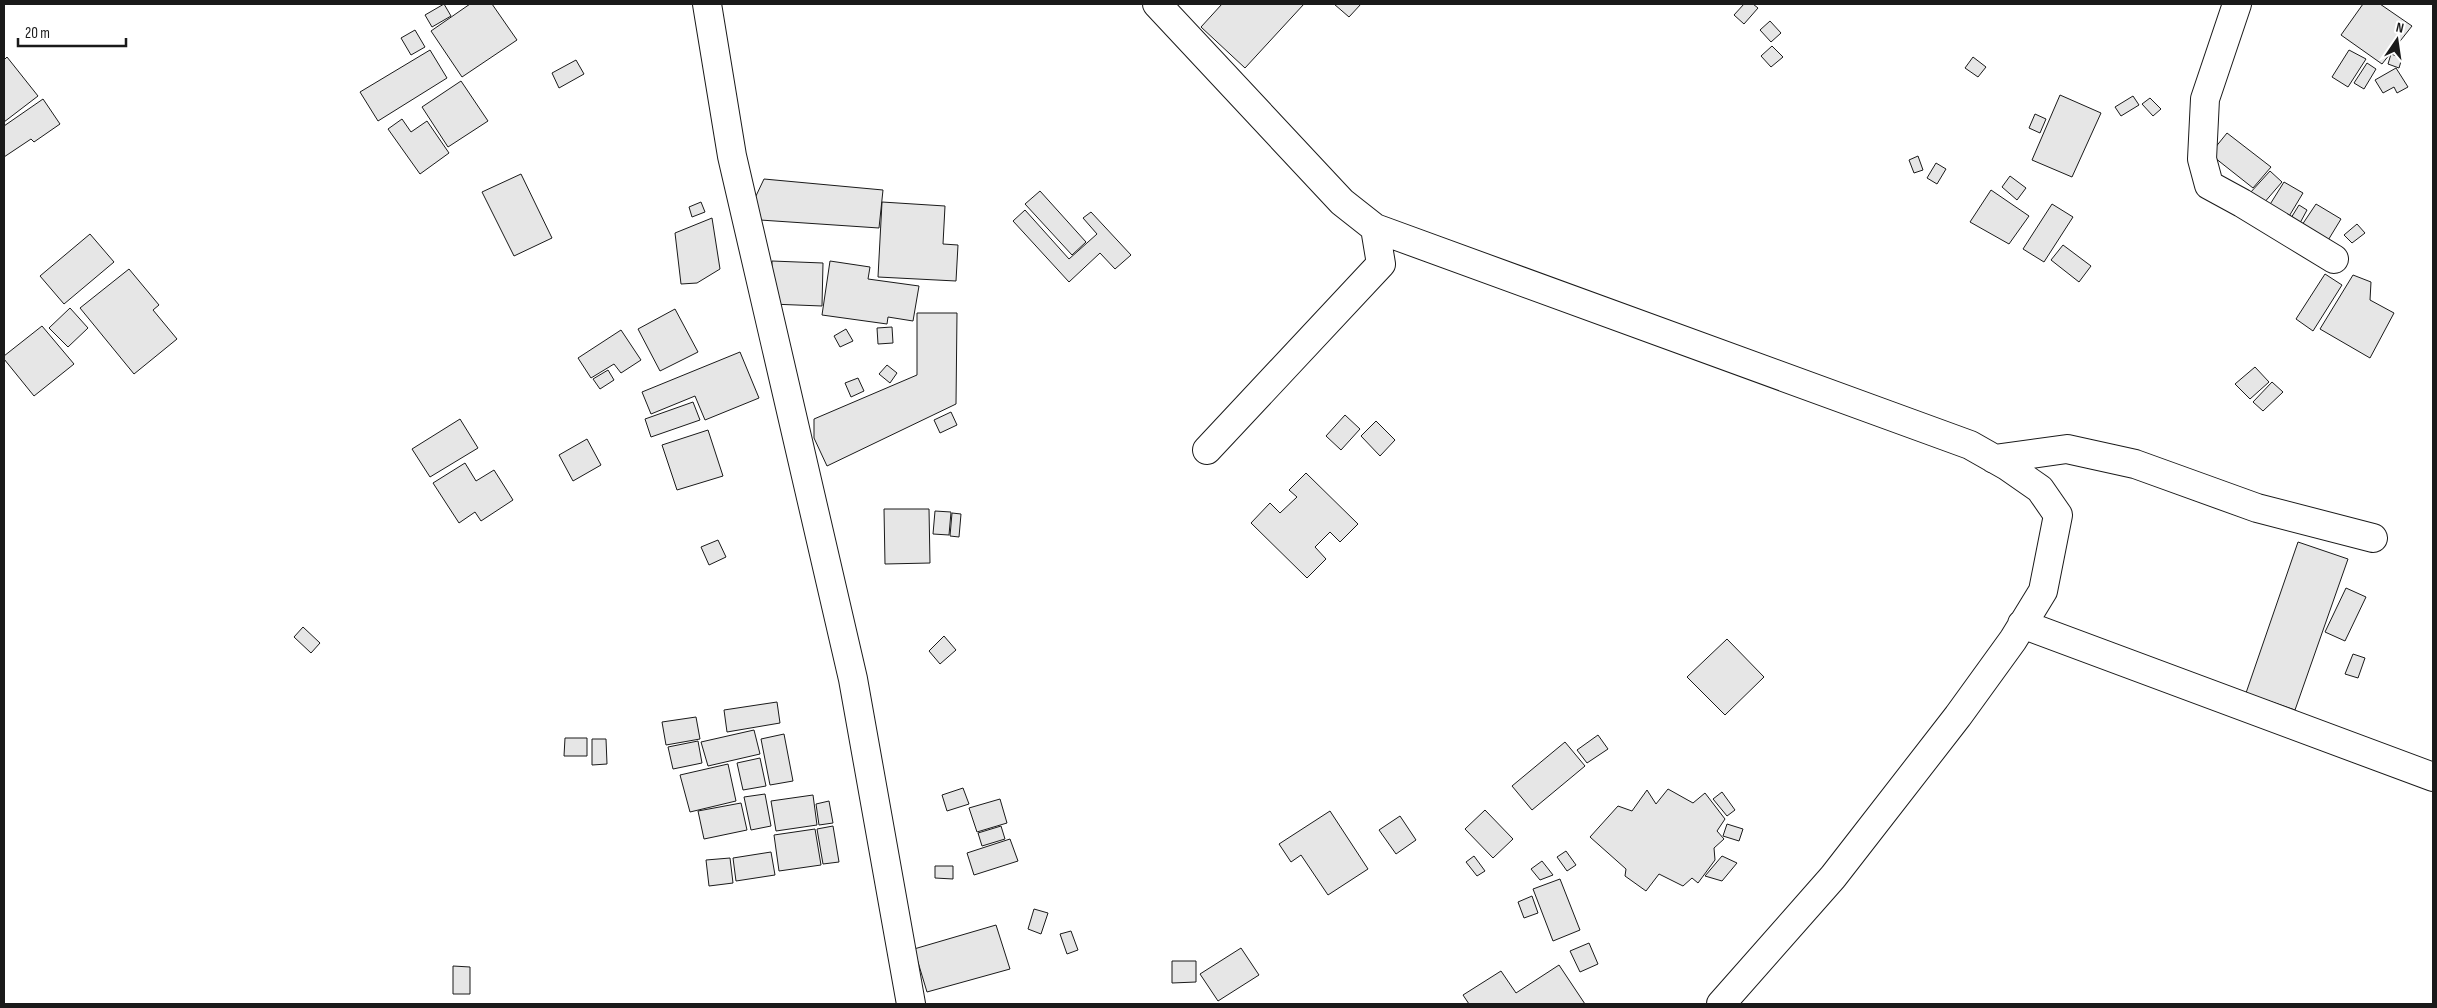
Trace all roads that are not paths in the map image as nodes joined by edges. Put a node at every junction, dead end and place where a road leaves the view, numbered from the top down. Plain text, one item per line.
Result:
1 (707, 4) edge
2 (1157, 4) edge
3 (2237, 4) edge
4 (1375, 228) junction
5 (2334, 259) dead end
6 (1207, 450) dead end
7 (1994, 458) junction
8 (2372, 538) dead end
9 (2022, 624) junction
10 (2433, 777) edge
11 (911, 1004) edge
12 (1721, 1004) edge

1 - 11 street
2 - 4 street
3 - 5 street
4 - 6 street
4 - 7 street
7 - 8 street
7 - 9 street
9 - 10 street
9 - 12 street

